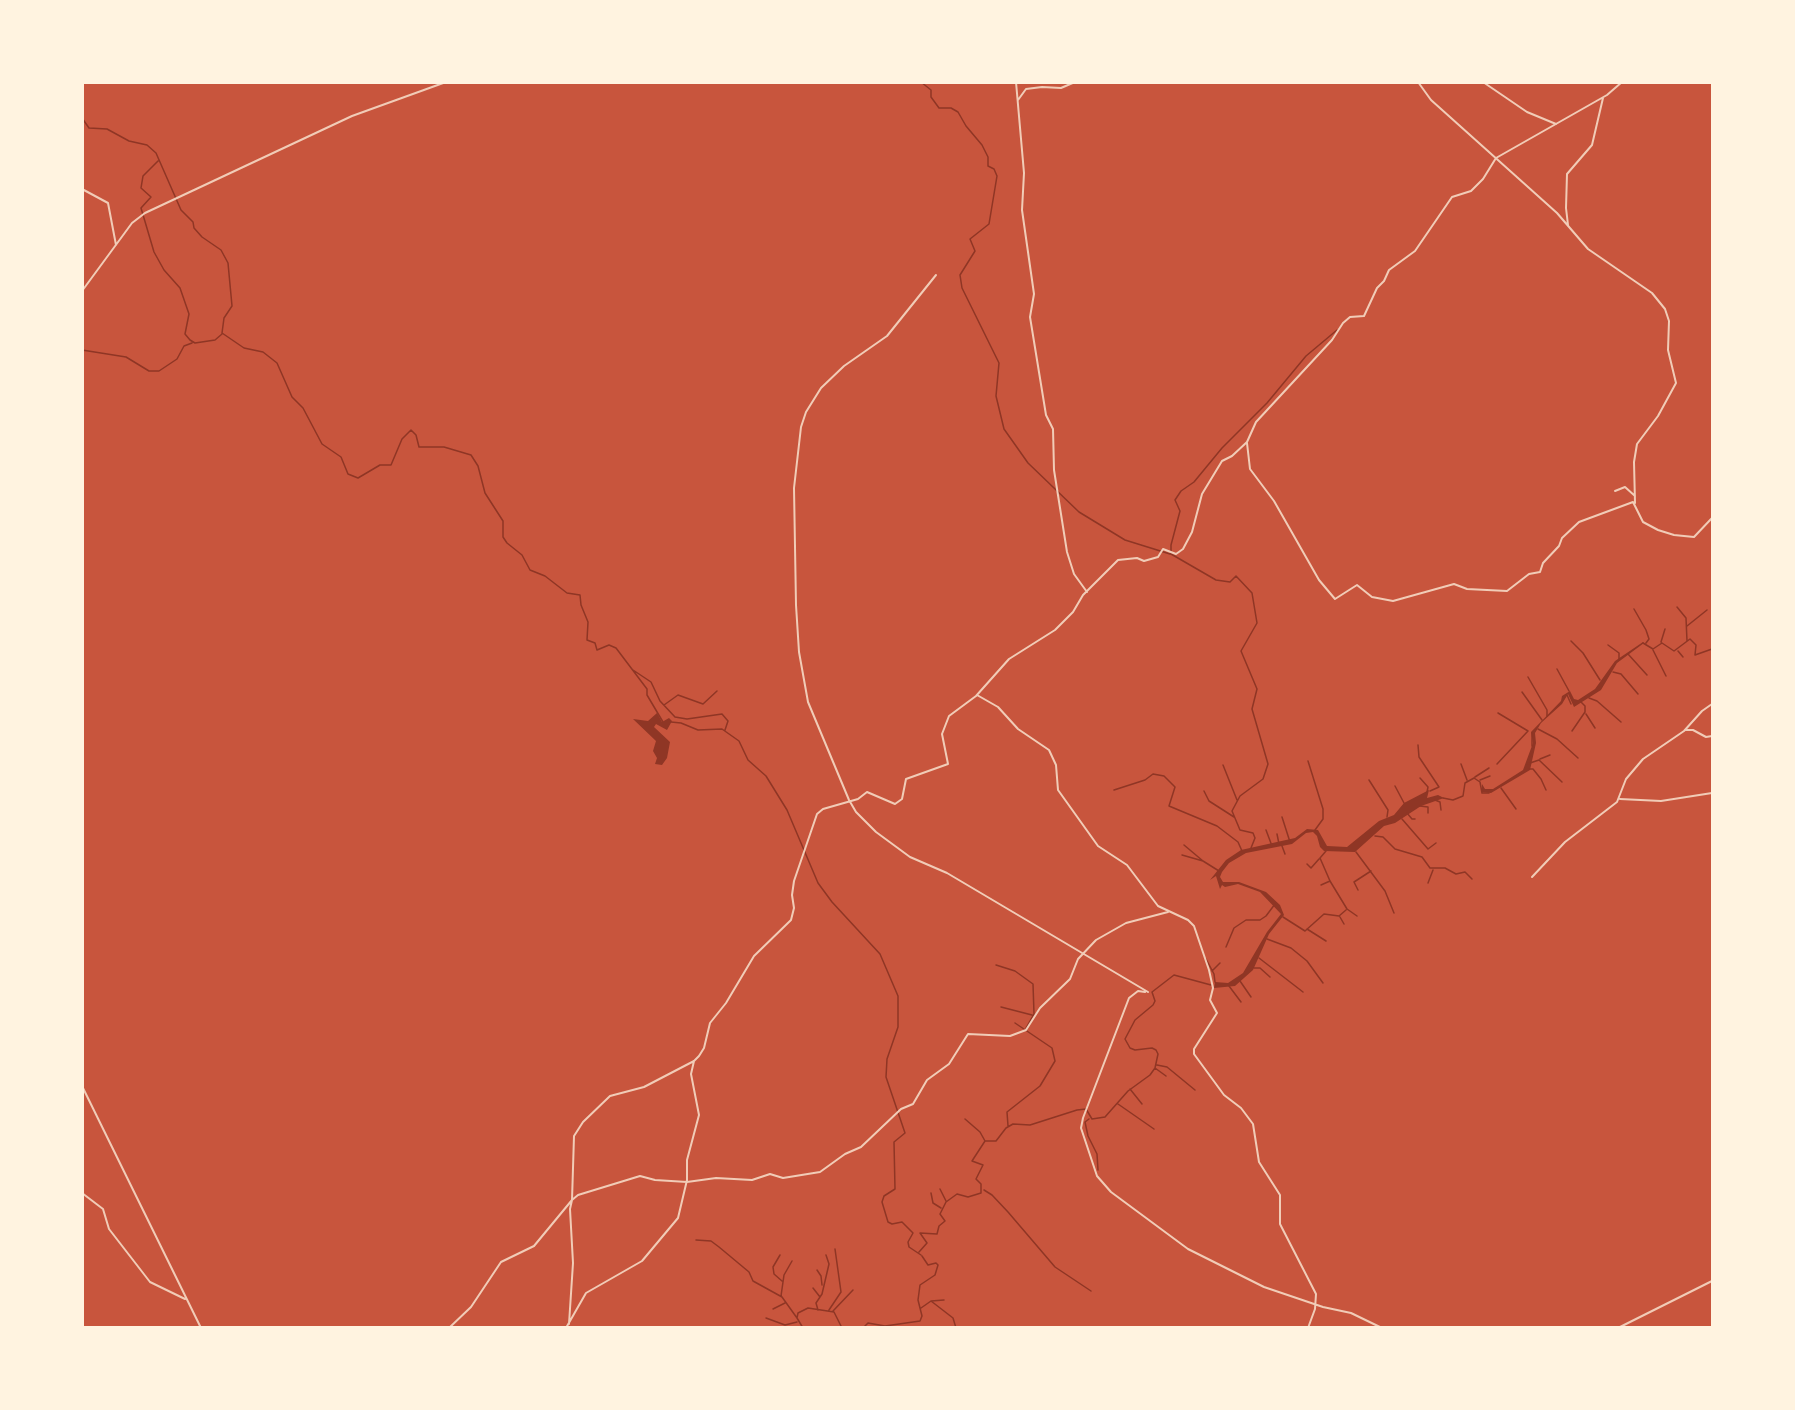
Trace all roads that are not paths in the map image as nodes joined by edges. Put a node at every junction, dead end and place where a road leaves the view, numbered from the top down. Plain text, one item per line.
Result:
1 (446, 82) edge
2 (1016, 82) edge
3 (1075, 82) edge
4 (1418, 82) edge
5 (1483, 82) edge
6 (1622, 82) edge
7 (1602, 98) junction
8 (1018, 100) junction
9 (1556, 124) junction
10 (1496, 158) junction
11 (82, 189) edge
12 (1569, 226) junction
13 (116, 245) junction
14 (936, 275) dead end
15 (82, 291) edge
16 (1247, 442) junction
17 (1615, 491) dead end
18 (1635, 497) junction
19 (1635, 503) junction
20 (1713, 518) edge
21 (1087, 592) junction
22 (977, 694) junction
23 (1713, 704) edge
24 (1686, 730) junction
25 (1713, 736) edge
26 (1713, 793) edge
27 (1619, 799) junction
28 (849, 800) junction
29 (1532, 877) dead end
30 (1168, 912) junction
31 (1083, 952) junction
32 (694, 1061) junction
33 (82, 1086) edge
34 (687, 1182) junction
35 (82, 1193) edge
36 (572, 1200) junction
37 (1713, 1281) edge
38 (186, 1299) junction
39 (1316, 1304) junction
40 (569, 1324) junction
41 (201, 1328) edge
42 (449, 1328) edge
43 (566, 1328) edge
44 (1308, 1328) edge
45 (1382, 1328) edge
46 (1618, 1328) edge

1 - 13 street
2 - 8 street
3 - 8 street
4 - 10 street
5 - 9 street
6 - 7 street
7 - 9 street
7 - 12 street
8 - 21 street
9 - 10 street
10 - 12 street
10 - 16 street
11 - 13 street
12 - 18 street
13 - 15 street
14 - 28 street
16 - 19 street
16 - 21 street
17 - 18 street
18 - 19 street
19 - 20 street
21 - 22 street
22 - 28 street
22 - 30 street
23 - 24 street
24 - 25 street
24 - 27 street
26 - 27 street
27 - 29 street
28 - 31 street
28 - 32 street
30 - 31 street
30 - 39 street
31 - 34 street
31 - 39 street
32 - 34 street
32 - 36 street
33 - 38 street
34 - 36 street
34 - 40 street
35 - 38 street
36 - 40 street
36 - 42 street
37 - 46 street
38 - 41 street
39 - 44 street
39 - 45 street
40 - 43 street

